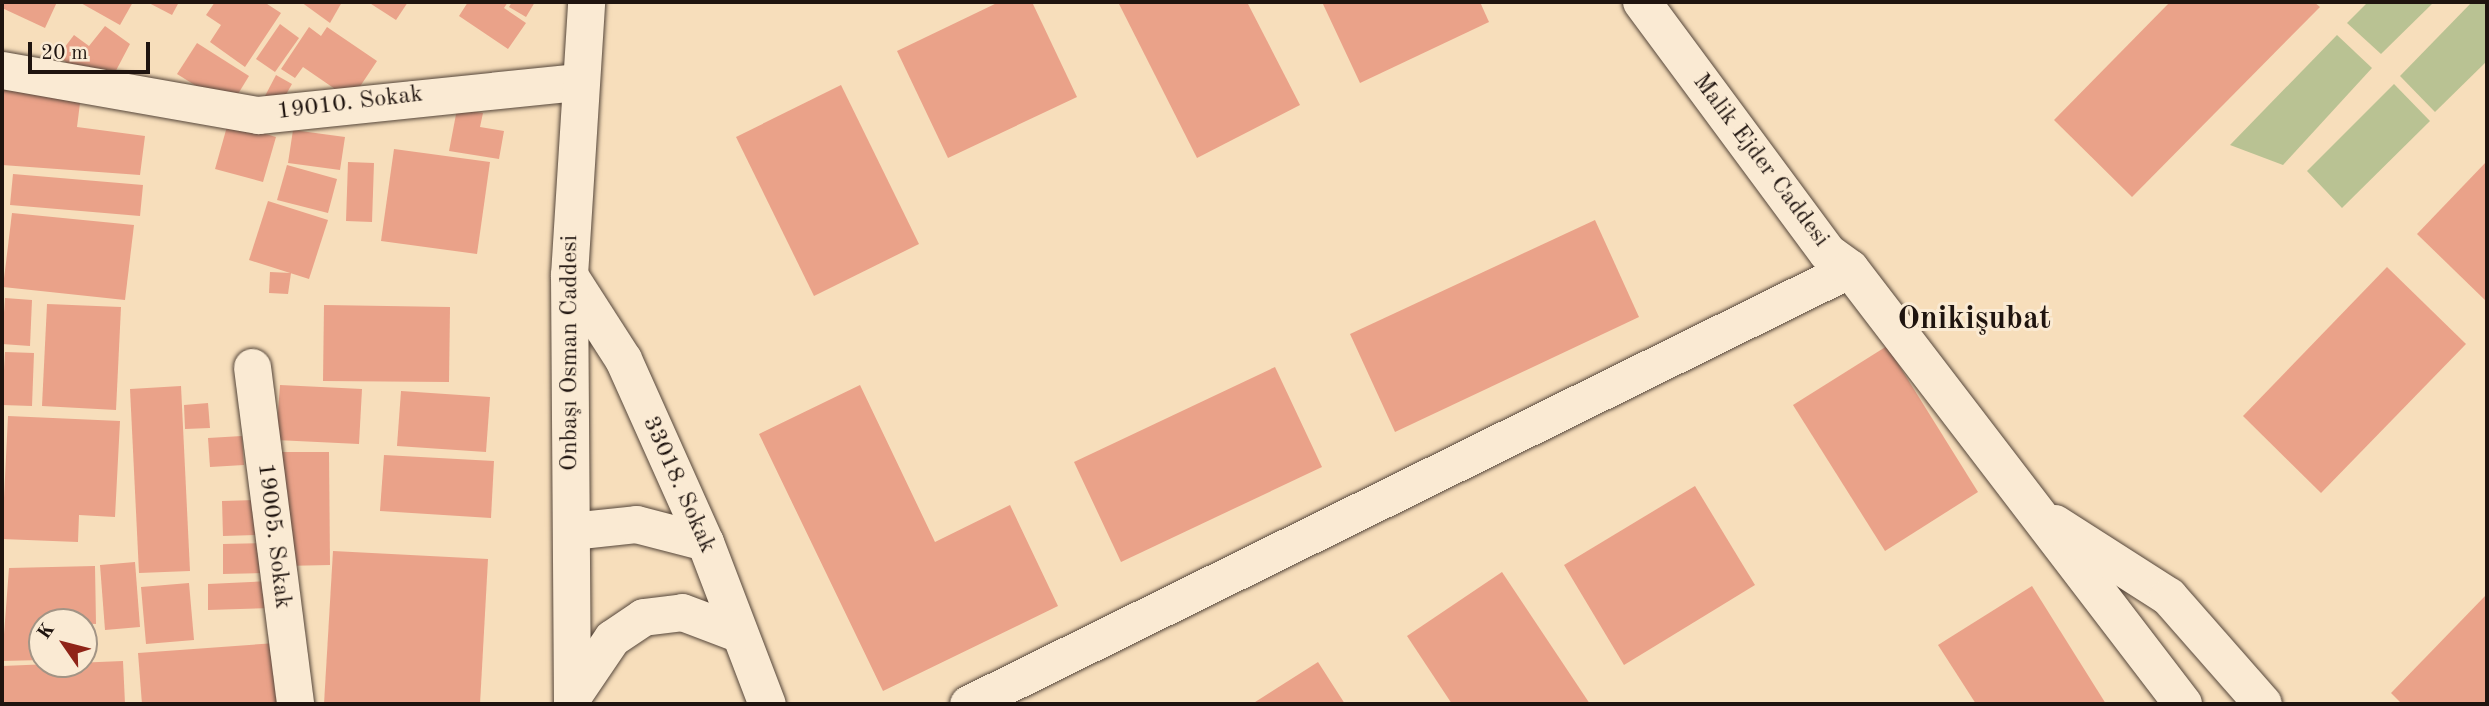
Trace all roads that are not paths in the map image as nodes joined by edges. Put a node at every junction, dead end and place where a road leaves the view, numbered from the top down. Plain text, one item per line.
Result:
1 (586, 2) edge
2 (1642, 2) edge
3 (2, 70) edge
4 (576, 82) junction
5 (1850, 269) junction
6 (569, 275) junction
7 (252, 367) dead end
8 (2039, 513) junction
9 (571, 531) junction
10 (705, 542) junction
11 (735, 632) junction
12 (572, 701) edge
13 (295, 704) edge
14 (767, 704) edge
15 (968, 704) edge
16 (2183, 704) edge
17 (2263, 704) edge

1 - 4 street, Onbaşı Osman Caddesi
2 - 5 main road, Malik Ejder Caddesi
3 - 4 street, 19010. Sokak
4 - 6 street, Onbaşı Osman Caddesi
5 - 8 main road, Malik Ejder Caddesi
5 - 15 street
6 - 9 street, Onbaşı Osman Caddesi
6 - 10 street, 33018. Sokak
7 - 13 street, 19005. Sokak
8 - 16 main road, Malik Ejder Caddesi
8 - 17 main road, Malik Ejder Caddesi
9 - 10 street
9 - 12 street, Onbaşı Osman Caddesi
10 - 11 street, 33018. Sokak
11 - 12 street
11 - 14 street, 33018. Sokak

